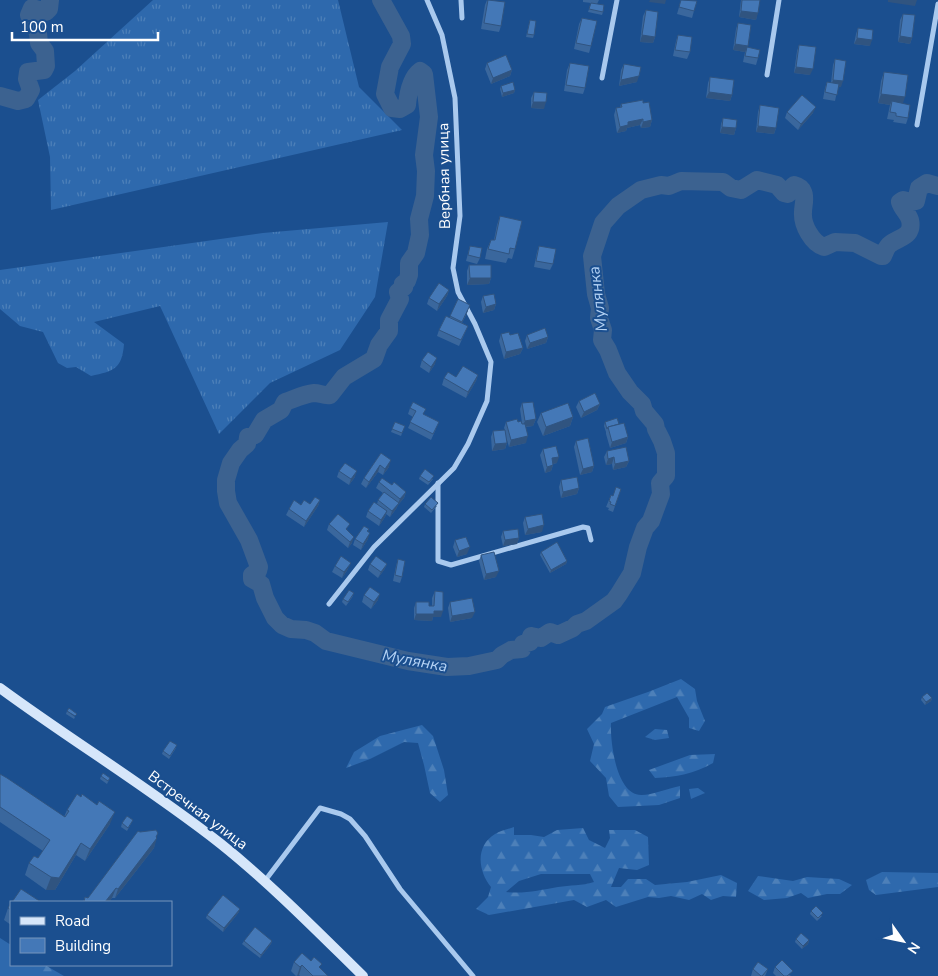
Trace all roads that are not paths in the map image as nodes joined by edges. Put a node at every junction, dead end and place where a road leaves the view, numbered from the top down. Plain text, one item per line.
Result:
1 (427, 0) edge
2 (461, 0) edge
3 (617, 0) edge
4 (779, 0) edge
5 (938, 4) edge
6 (462, 18) dead end
7 (767, 75) dead end
8 (602, 78) dead end
9 (917, 125) dead end
10 (438, 483) junction
11 (591, 540) dead end
12 (329, 604) dead end
13 (0, 688) edge
14 (264, 882) junction
15 (363, 976) edge
16 (472, 976) edge

1 - 10 street, Вербная улица
2 - 6 street
3 - 8 street
4 - 7 street
5 - 9 street
10 - 11 street
10 - 12 street, Вербная улица
13 - 14 main road, Встречная улица
14 - 15 main road, Встречная улица
14 - 16 street

